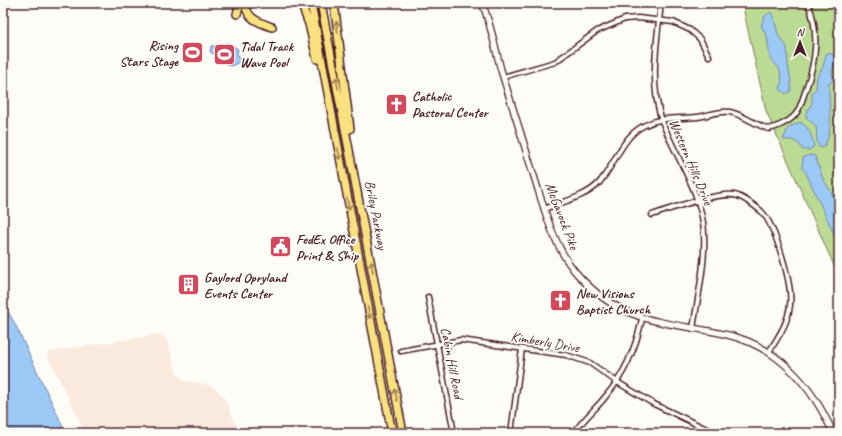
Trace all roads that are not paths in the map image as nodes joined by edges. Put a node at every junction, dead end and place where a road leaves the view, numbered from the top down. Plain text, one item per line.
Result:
1 (240, 3) edge
2 (245, 3) edge
3 (301, 3) edge
4 (311, 3) edge
5 (321, 3) edge
6 (334, 3) edge
7 (478, 3) edge
8 (482, 3) edge
9 (661, 3) edge
10 (808, 3) edge
11 (237, 14) dead end
12 (659, 20) junction
13 (487, 22) junction
14 (272, 27) dead end
15 (710, 56) dead end
16 (503, 77) junction
17 (662, 120) junction
18 (335, 135) junction
19 (698, 200) junction
20 (544, 209) junction
21 (652, 214) dead end
22 (363, 218) junction
23 (428, 297) dead end
24 (642, 319) junction
25 (693, 329) junction
26 (438, 343) junction
27 (522, 349) junction
28 (401, 351) dead end
29 (769, 352) junction
30 (617, 382) junction
31 (703, 427) junction
32 (392, 433) edge
33 (403, 433) edge
34 (454, 433) edge
35 (511, 433) edge
36 (574, 433) edge
37 (701, 433) edge
38 (715, 433) edge
39 (833, 433) edge

1 - 11 highway
2 - 14 highway
3 - 18 highway
4 - 18 highway, Briley Parkway
22 -> 5 highway, Briley Parkway
22 -> 6 highway
7 - 13 main road, McGavock Pike
8 - 13 main road, McGavock Pike
9 - 12 street, Western Hills Drive
10 - 17 street
12 - 15 street
12 - 16 street
12 - 17 street, Western Hills Drive
13 - 16 main road, McGavock Pike
16 - 20 main road, McGavock Pike
17 - 19 street, Western Hills Drive
17 - 20 street
18 -> 32 highway, Briley Parkway
19 - 21 street
19 - 25 street, Western Hills Drive
19 - 29 street
20 - 24 main road, McGavock Pike
33 -> 22 highway, Briley Parkway
23 - 26 street, Cabin Hill Road
24 - 25 main road, McGavock Pike
24 - 30 street
25 - 29 main road, McGavock Pike
26 - 27 street, Kimberly Drive
26 - 28 street, Kimberly Drive
26 - 34 street, Cabin Hill Road
27 - 30 street, Kimberly Drive
27 - 35 street
29 - 39 main road, McGavock Pike
30 - 31 street, Kimberly Drive
30 - 36 street
31 - 37 street
31 - 38 street, Kimberly Drive

